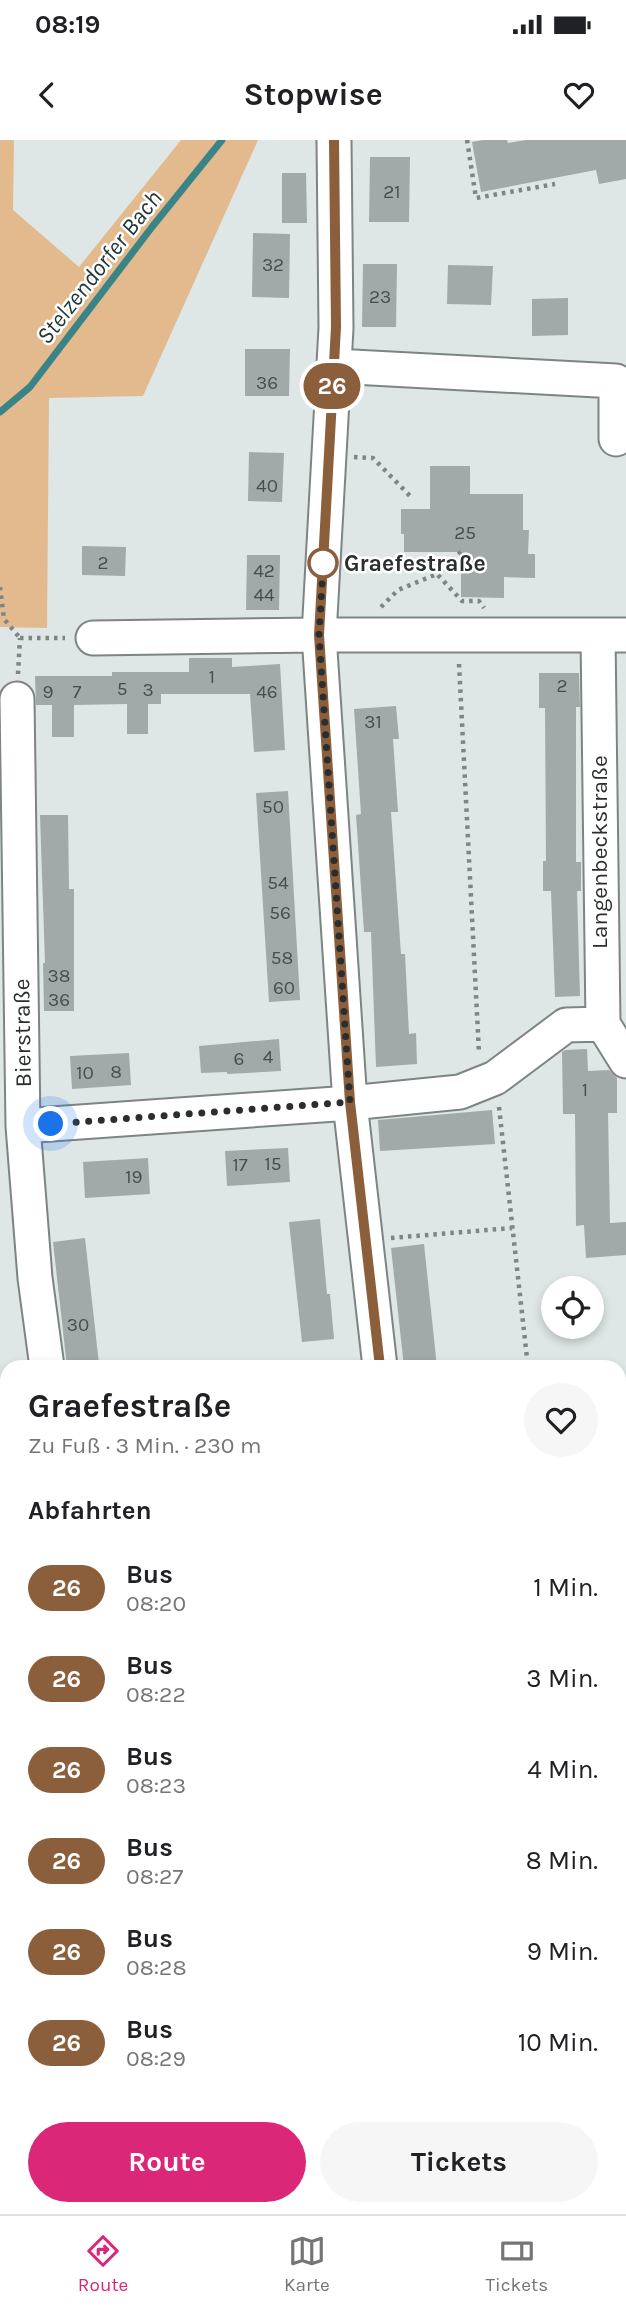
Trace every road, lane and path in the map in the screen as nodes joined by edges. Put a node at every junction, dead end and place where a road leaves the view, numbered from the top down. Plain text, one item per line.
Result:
1 (334, 140) edge
2 (467, 140) edge
3 (555, 184) dead end
4 (334, 366) junction
5 (616, 439) dead end
6 (329, 457) junction
7 (413, 499) dead end
8 (461, 552) dead end
9 (0, 587) edge
10 (489, 614) dead end
11 (319, 635) junction
12 (457, 636) junction
13 (612, 636) edge
14 (44, 638) dead end
15 (93, 638) dead end
16 (17, 699) dead end
17 (603, 1024) junction
18 (626, 1062) edge
19 (495, 1078) junction
20 (350, 1102) junction
21 (23, 1126) junction
22 (512, 1228) junction
23 (366, 1240) junction
24 (46, 1360) edge
25 (379, 1360) edge
26 (527, 1360) edge

1 - 4 street
2 - 3 path
4 - 5 street
4 - 6 street
6 - 7 path
6 - 11 street
8 - 10 path
9 - 14 path
11 - 12 street
11 - 15 street
11 - 20 street
12 - 13 street
12 - 19 path
13 - 17 street, Langenbeckstraße
16 - 21 street, Bierstraße
17 - 18 street
17 - 19 street
19 - 20 street
19 - 22 path
20 - 21 street
20 - 23 street
21 - 24 street, Bierstraße
22 - 23 path
22 - 26 path
23 - 25 street

